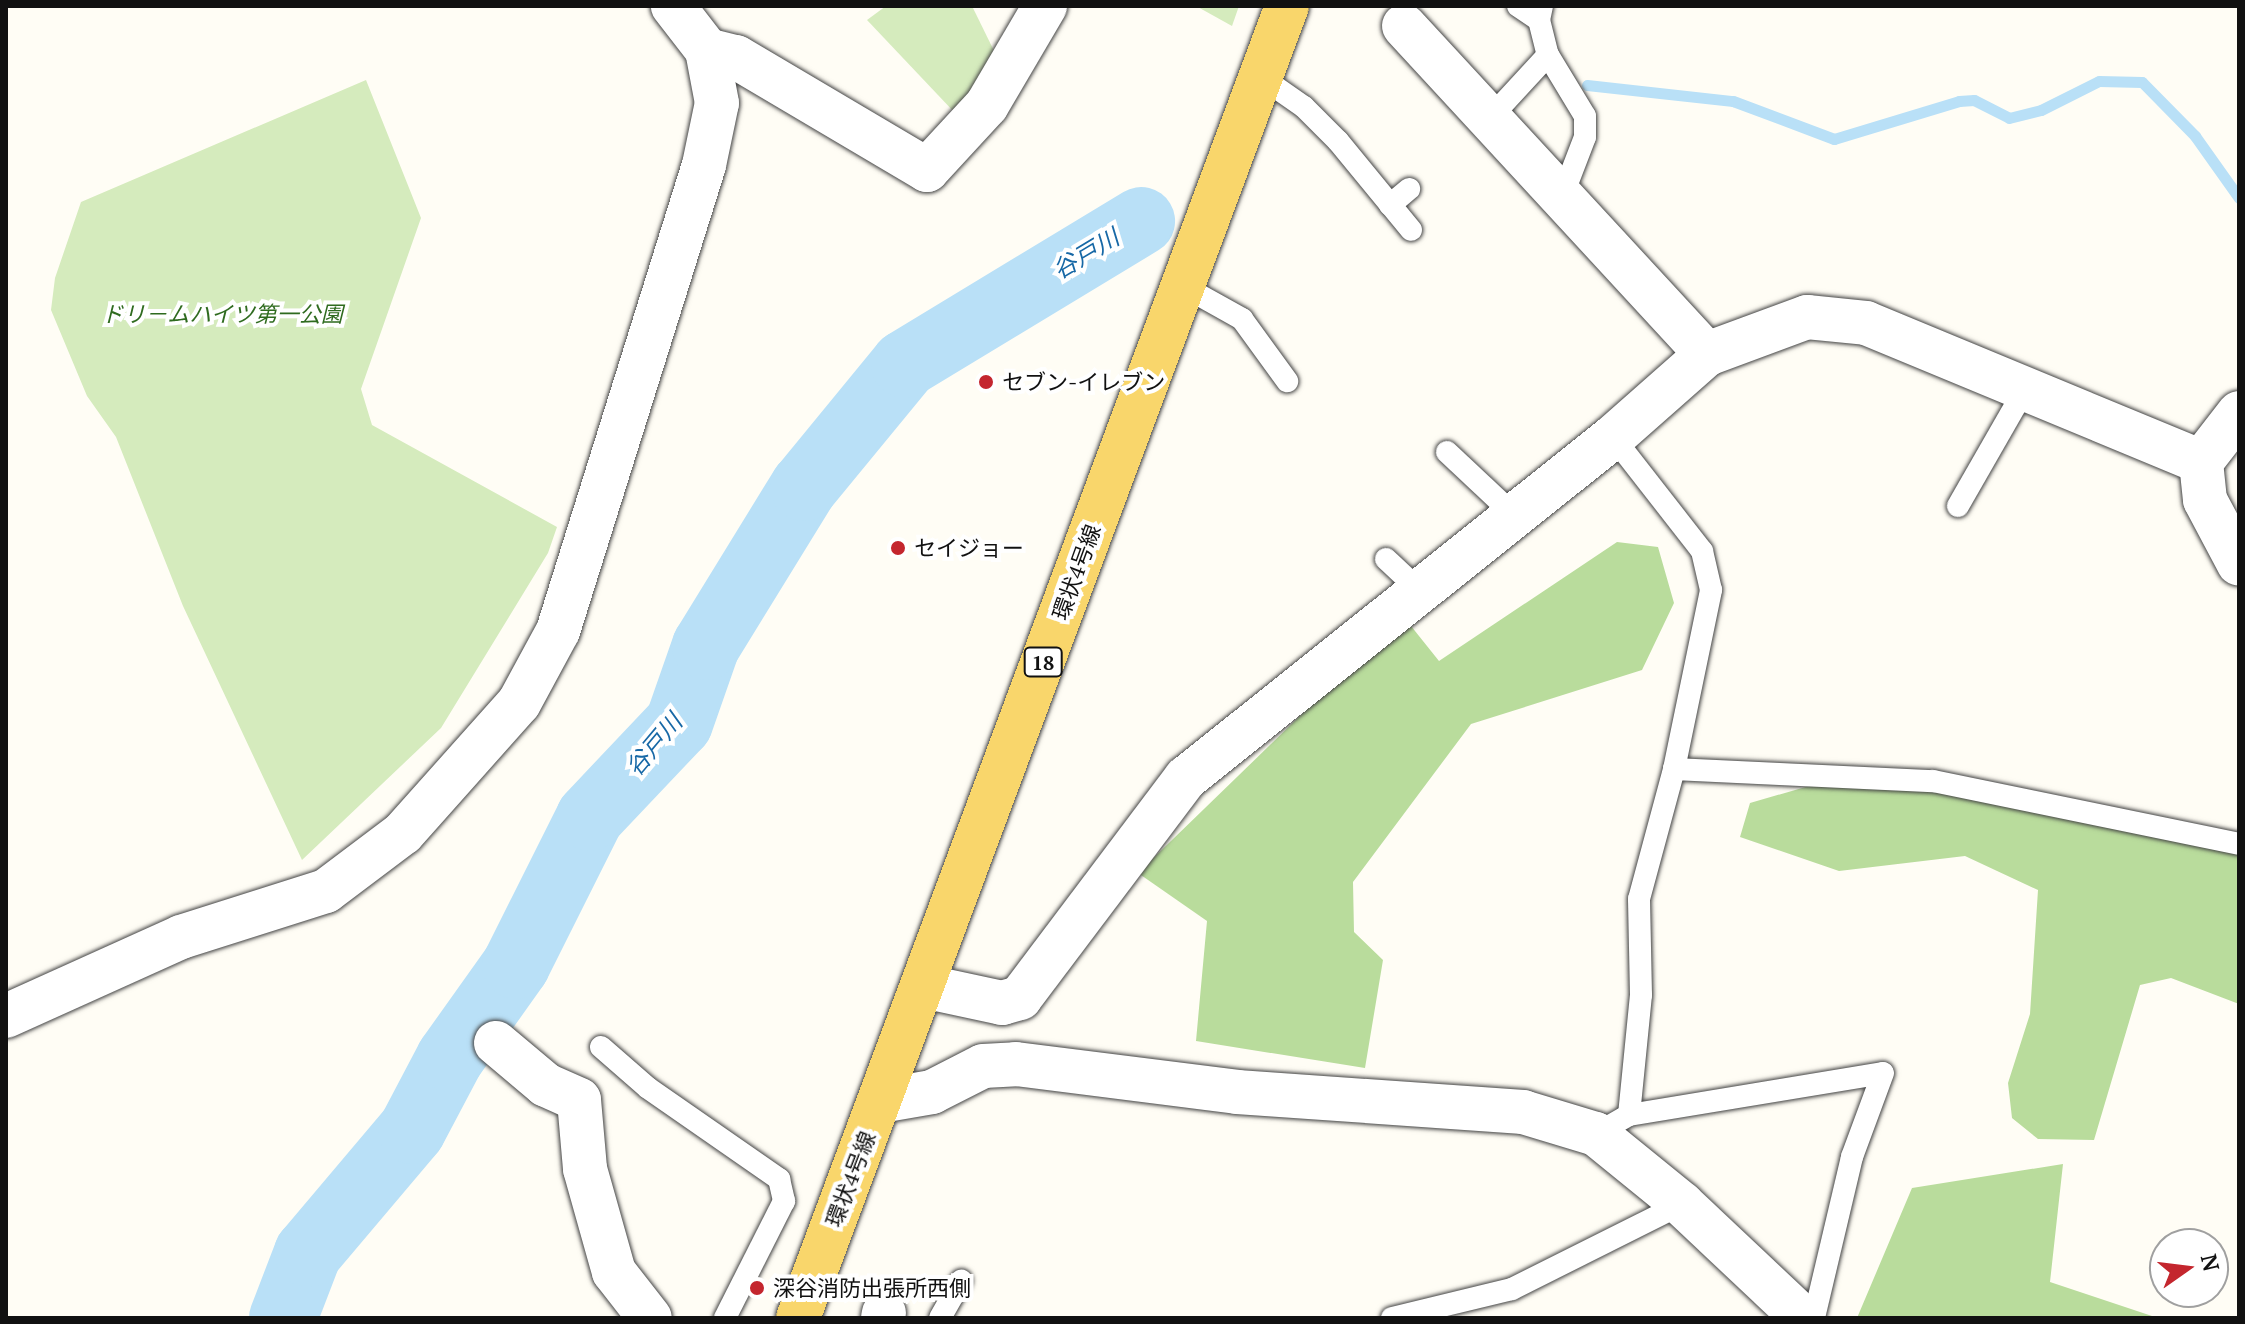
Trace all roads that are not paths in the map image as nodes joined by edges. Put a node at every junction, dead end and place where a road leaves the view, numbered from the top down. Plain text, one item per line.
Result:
1 (673, 6) edge
2 (1045, 6) edge
3 (1287, 6) edge
4 (1518, 6) edge
5 (1540, 13) edge
6 (1404, 26) dead end
7 (707, 50) junction
8 (1548, 55) junction
9 (1261, 77) junction
10 (1489, 119) junction
11 (1409, 189) dead end
12 (1562, 197) junction
13 (1390, 205) junction
14 (1411, 230) dead end
15 (1183, 286) junction
16 (1707, 354) junction
17 (1287, 381) dead end
18 (2025, 389) junction
19 (2239, 413) edge
20 (1613, 437) junction
21 (1447, 452) dead end
22 (2201, 462) junction
23 (1958, 506) dead end
24 (1514, 515) junction
25 (1386, 559) dead end
26 (2239, 564) edge
27 (1419, 590) junction
28 (1674, 769) junction
29 (2239, 844) edge
30 (923, 986) junction
31 (6, 1016) edge
32 (496, 1043) dead end
33 (601, 1047) dead end
34 (880, 1101) junction
35 (1612, 1124) junction
36 (1682, 1204) junction
37 (961, 1281) dead end
38 (650, 1318) edge
39 (725, 1318) edge
40 (798, 1318) edge
41 (940, 1318) edge
42 (1392, 1318) edge
43 (1803, 1318) edge
44 (1814, 1318) edge

1 - 7 street
2 - 7 street
3 - 9 main road, 環状4号線 / 18
4 - 5 lane
5 - 8 lane
6 - 10 street
7 - 31 street
8 - 10 lane
8 - 12 lane
9 - 13 lane
9 - 15 main road, 環状4号線 / 18
10 - 12 street
11 - 13 lane
12 - 16 street
13 - 14 lane
15 - 17 lane
15 - 30 main road, 環状4号線 / 18
16 - 18 street
16 - 20 street
18 - 22 street
18 - 23 lane
19 - 22 street
20 - 24 street
20 - 28 lane
21 - 24 lane
22 - 26 street
24 - 27 street
25 - 27 lane
27 - 30 street
28 - 29 lane
28 - 35 lane
30 - 34 main road, 環状4号線 / 18
32 - 38 street
33 - 39 lane
34 - 35 street
34 - 40 main road, 環状4号線 / 18
35 - 36 street
35 - 44 lane
36 - 42 lane
36 - 43 street
37 - 41 lane

